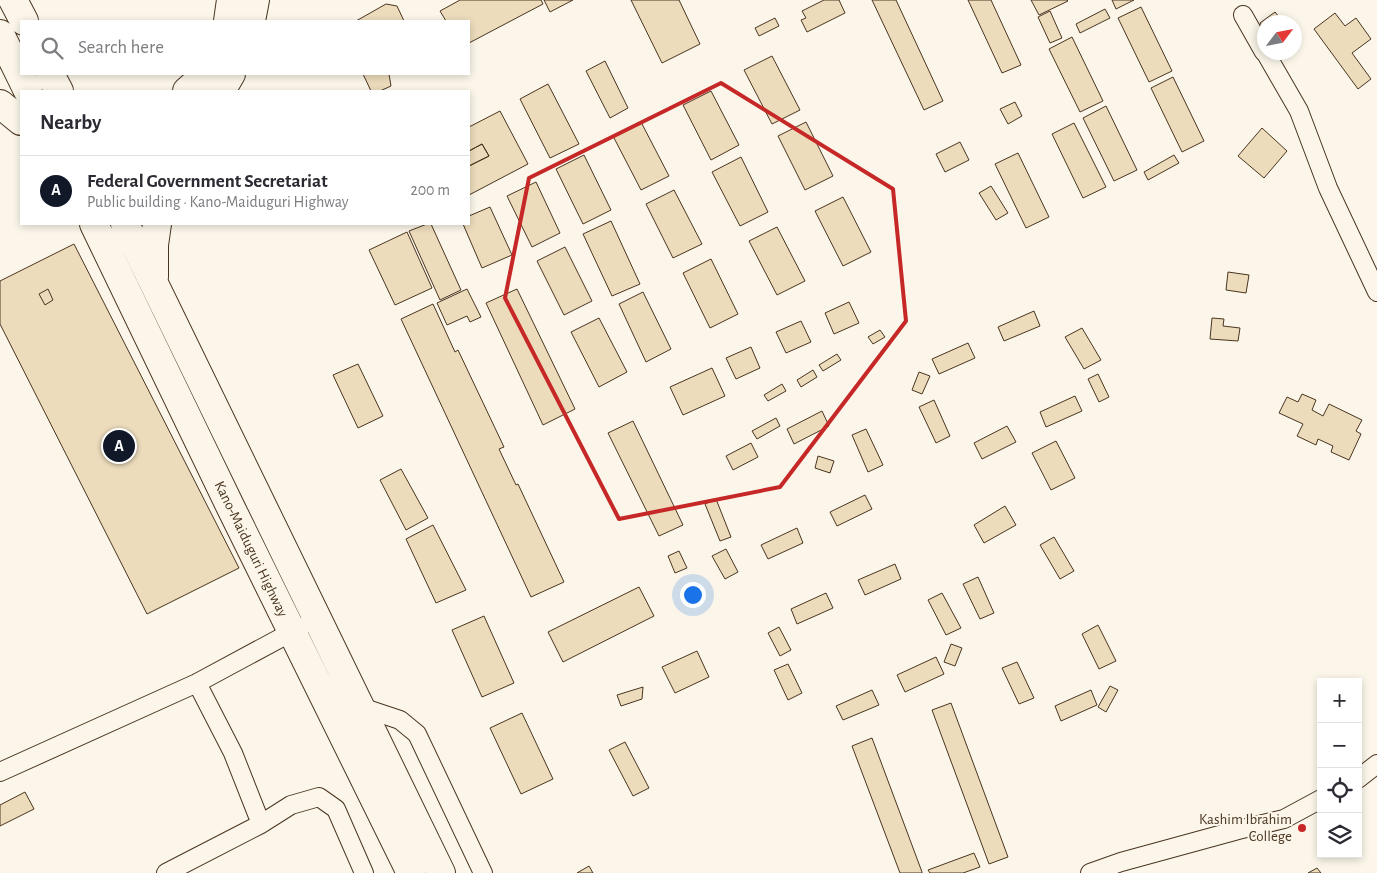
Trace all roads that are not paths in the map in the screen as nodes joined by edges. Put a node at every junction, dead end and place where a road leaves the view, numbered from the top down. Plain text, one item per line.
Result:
1 (13, 0) edge
2 (231, 0) edge
3 (255, 0) edge
4 (1243, 15) dead end
5 (23, 20) edge
6 (228, 20) edge
7 (251, 20) edge
8 (0, 34) edge
9 (1257, 39) edge
10 (1270, 60) edge
11 (20, 75) edge
12 (20, 75) edge
13 (51, 75) edge
14 (201, 75) edge
15 (230, 75) edge
16 (28, 90) edge
17 (58, 90) edge
18 (188, 90) edge
19 (222, 90) edge
20 (0, 104) edge
21 (20, 120) edge
22 (94, 225) edge
23 (126, 225) edge
24 (157, 225) edge
25 (155, 283) junction
26 (1377, 292) edge
27 (318, 619) junction
28 (292, 632) junction
29 (197, 683) junction
30 (361, 707) junction
31 (1377, 764) edge
32 (0, 772) edge
33 (1362, 776) edge
34 (1317, 801) edge
35 (261, 824) junction
36 (166, 873) edge
37 (364, 873) edge
38 (411, 873) edge
39 (441, 873) edge
40 (483, 873) edge
41 (1090, 873) edge

1 - 5 highway
2 - 6 highway
3 - 7 highway
4 - 9 street
8 - 11 highway
10 - 26 street
12 - 16 highway
13 - 17 highway
14 - 18 highway
15 - 19 highway
20 - 21 highway
22 - 28 highway, Kano-Maiduguri Highway
23 - 25 highway, Kano-Maiduguri Highway
24 - 25 highway
25 - 27 highway, Kano-Maiduguri Highway
27 - 28 street
27 - 30 highway, Kano-Maiduguri Highway
28 - 29 street
28 - 38 highway, Kano-Maiduguri Highway
29 - 32 street
29 - 35 street
30 - 39 highway, Kano-Maiduguri Highway
30 - 40 street
31 - 33 street
34 - 41 street
35 - 36 street
35 - 37 street

